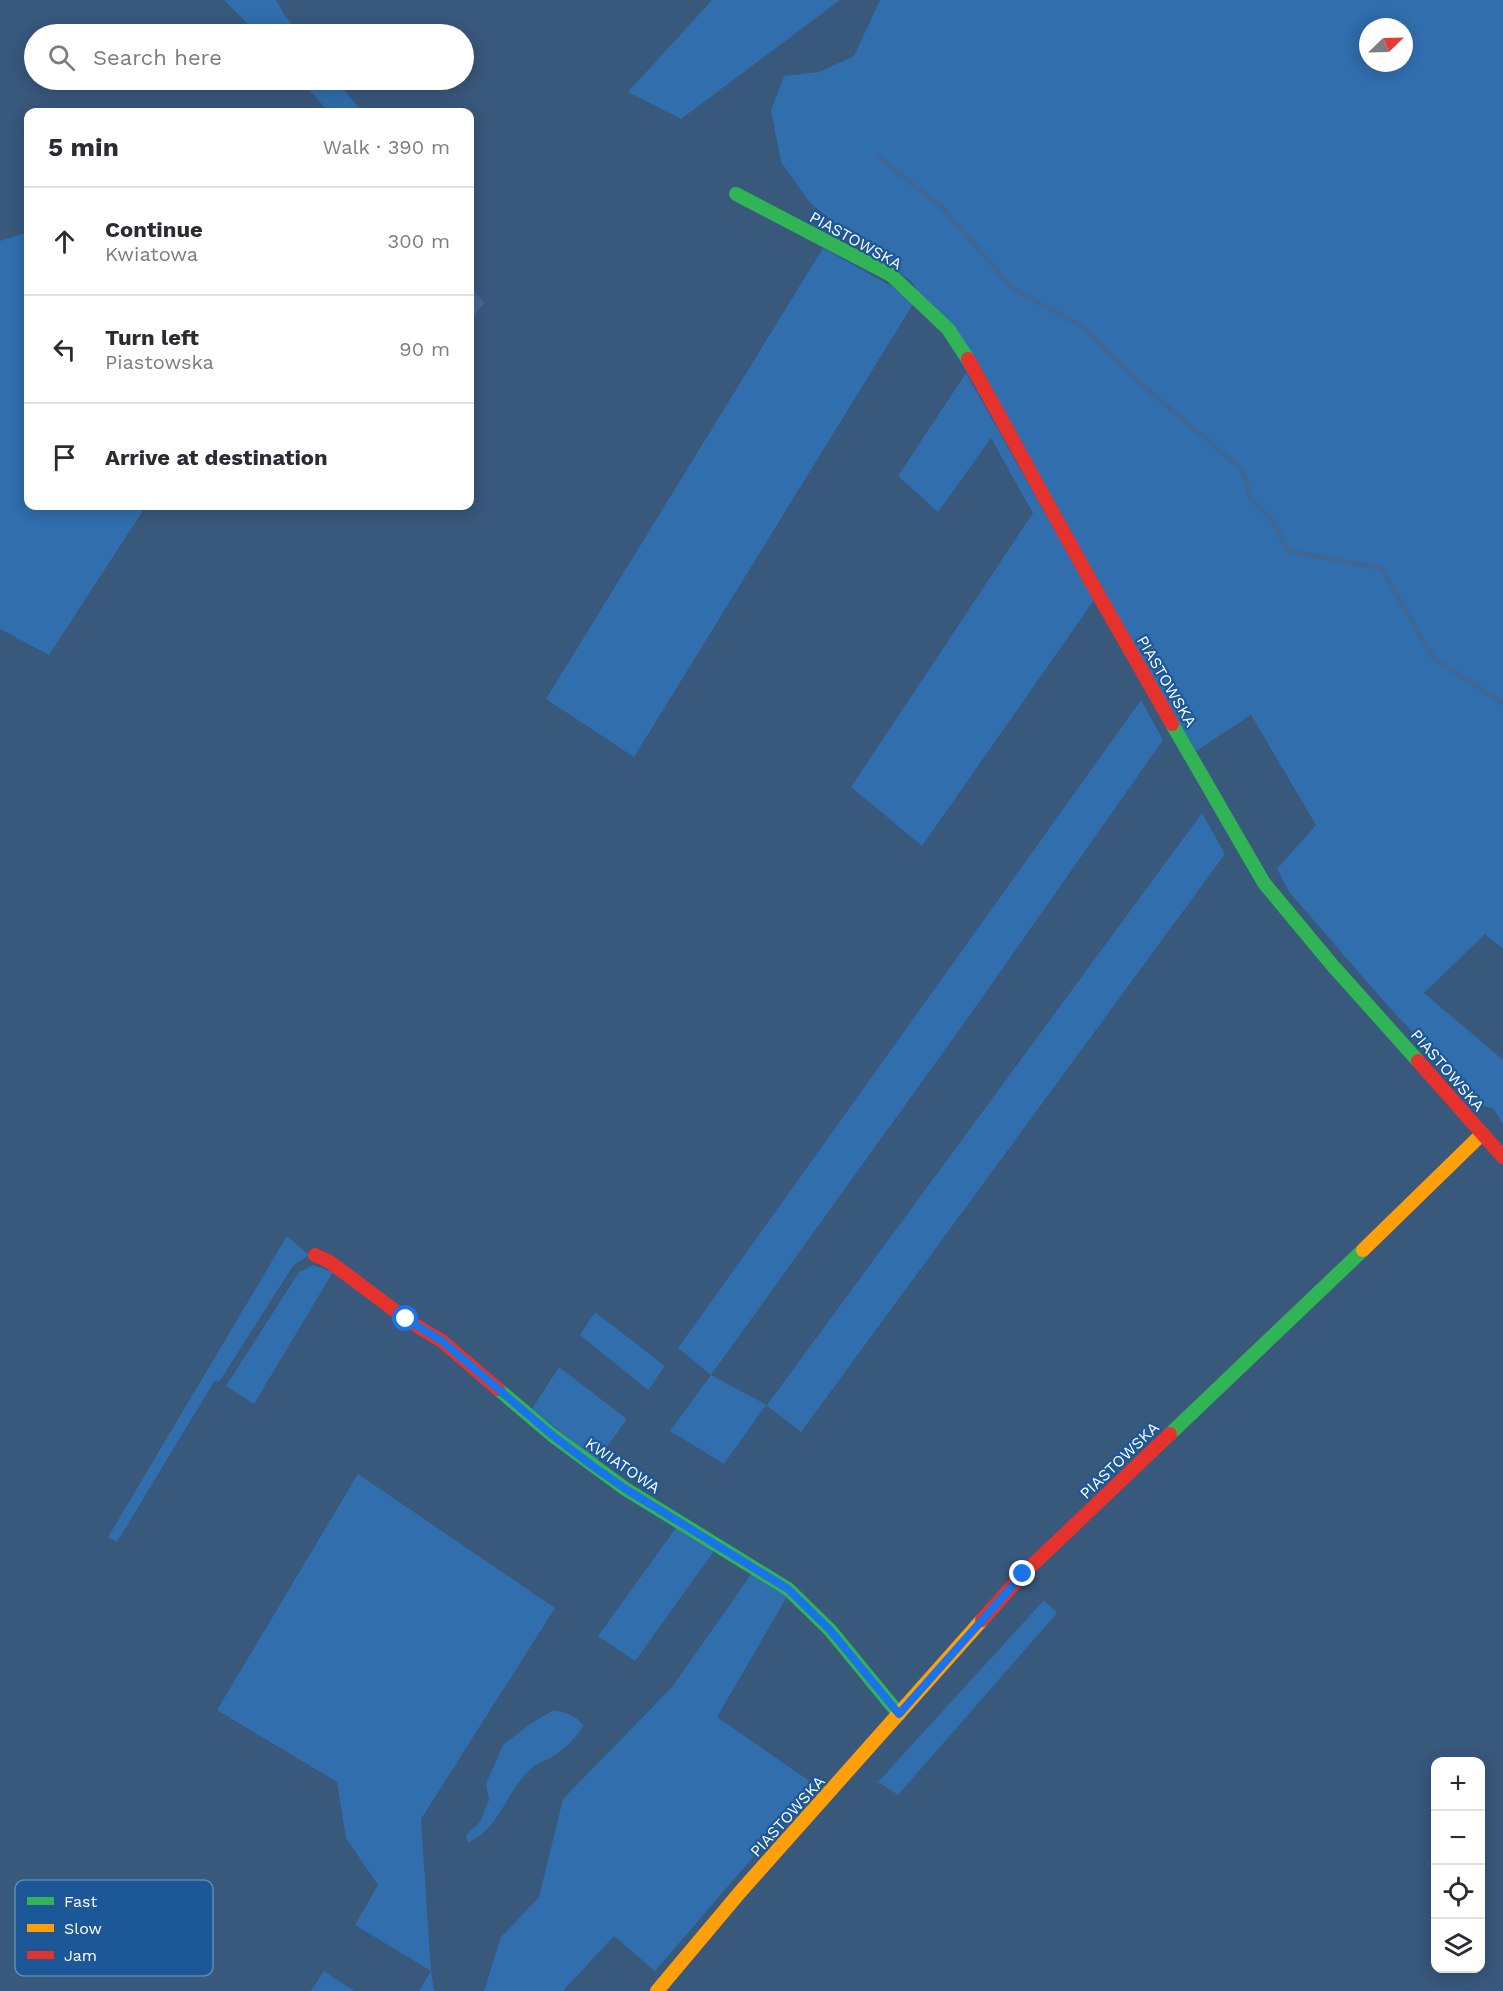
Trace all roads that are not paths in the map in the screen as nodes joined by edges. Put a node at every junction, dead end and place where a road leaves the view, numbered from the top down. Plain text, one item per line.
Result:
1 (736, 194) dead end
2 (1482, 1134) junction
3 (1503, 1157) edge
4 (315, 1255) dead end
5 (899, 1714) junction
6 (657, 1991) edge

1 - 2 street, PIASTOWSKA
2 - 3 street
2 - 5 street, PIASTOWSKA
4 - 5 street, KWIATOWA
5 - 6 street, PIASTOWSKA

